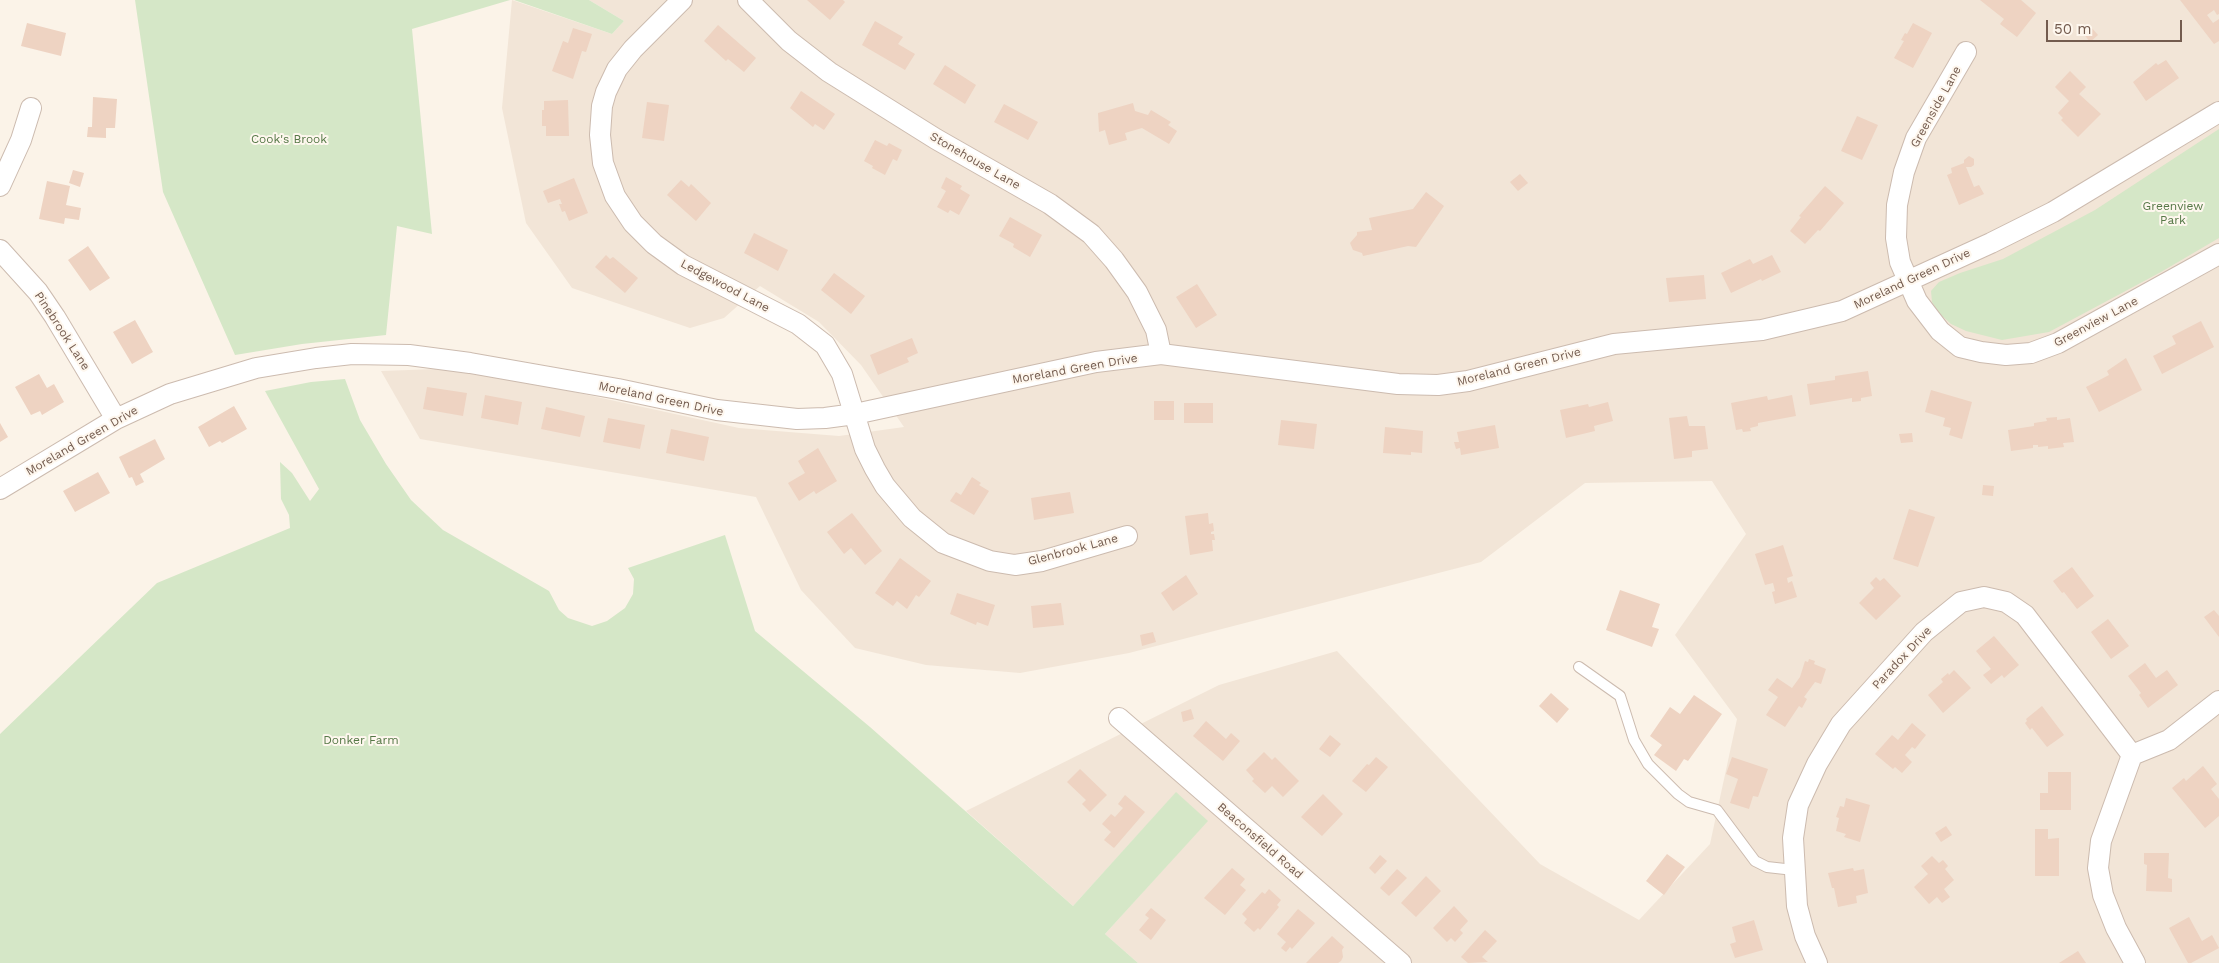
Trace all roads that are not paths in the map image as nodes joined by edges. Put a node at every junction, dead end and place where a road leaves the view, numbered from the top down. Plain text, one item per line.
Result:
1 (682, 0) edge
2 (748, 0) edge
3 (1966, 52) dead end
4 (31, 108) dead end
5 (2219, 112) edge
6 (0, 186) edge
7 (0, 250) edge
8 (2219, 254) edge
9 (1907, 280) junction
10 (1161, 354) junction
11 (855, 414) junction
12 (116, 419) junction
13 (0, 489) edge
14 (1127, 536) dead end
15 (1579, 667) dead end
16 (2219, 701) edge
17 (1120, 718) dead end
18 (2132, 755) junction
19 (1794, 870) junction
20 (1401, 963) edge
21 (1817, 963) edge
22 (2135, 963) edge

1 - 11 street, Ledgewood Lane
2 - 10 street, Stonehouse Lane
3 - 9 street, Greenside Lane
4 - 6 street
5 - 9 street, Moreland Green Drive
7 - 12 street, Pinebrook Lane
8 - 9 street, Greenview Lane
9 - 10 street, Moreland Green Drive
10 - 11 street, Moreland Green Drive
11 - 12 street, Moreland Green Drive
11 - 14 street, Glenbrook Lane
12 - 13 street, Moreland Green Drive
15 - 19 lane
16 - 18 street
17 - 20 street, Beaconsfield Road
18 - 19 street, Paradox Drive
18 - 22 street
19 - 21 street, Paradox Drive

